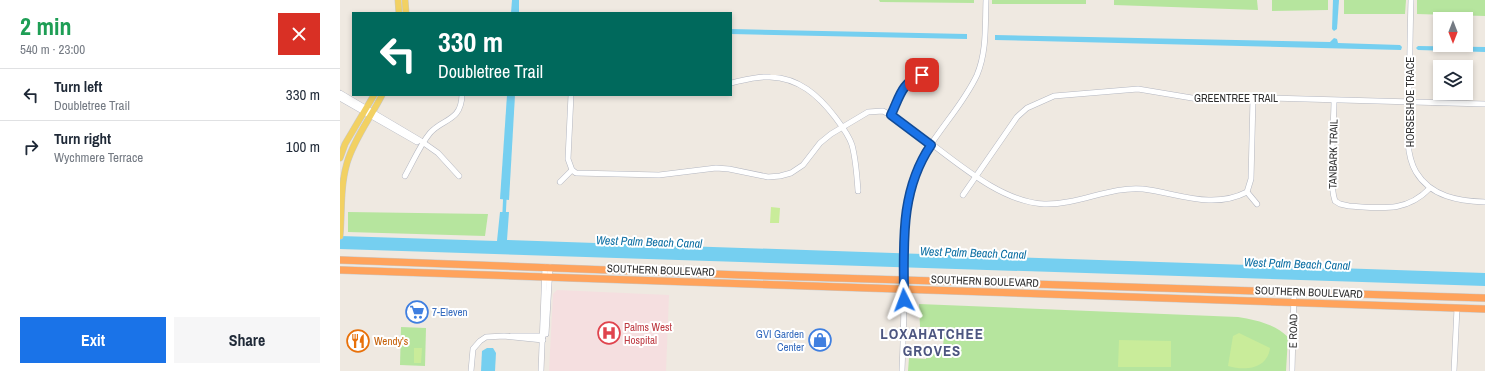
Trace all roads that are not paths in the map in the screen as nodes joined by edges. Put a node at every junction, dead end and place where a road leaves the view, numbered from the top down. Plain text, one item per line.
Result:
1 (398, 0) edge
2 (405, 0) edge
3 (986, 0) edge
4 (1411, 0) edge
5 (399, 12) edge
6 (406, 12) edge
7 (922, 75) dead end
8 (732, 83) edge
9 (340, 94) edge
10 (373, 96) edge
11 (381, 96) edge
12 (462, 96) edge
13 (571, 96) edge
14 (340, 98) edge
15 (1253, 98) junction
16 (1334, 101) junction
17 (1409, 102) junction
18 (1485, 104) edge
19 (365, 110) junction
20 (372, 114) junction
21 (891, 115) junction
22 (842, 126) junction
23 (424, 144) junction
24 (931, 145) junction
25 (340, 158) edge
26 (572, 170) junction
27 (975, 175) junction
28 (405, 176) dead end
29 (459, 176) dead end
30 (560, 182) dead end
31 (1430, 188) junction
32 (858, 191) dead end
33 (1247, 192) junction
34 (963, 195) dead end
35 (1485, 202) edge
36 (1257, 204) dead end
37 (340, 230) edge
38 (340, 236) edge
39 (340, 260) edge
40 (547, 267) junction
41 (340, 270) edge
42 (903, 276) junction
43 (547, 277) junction
44 (904, 290) junction
45 (1294, 292) junction
46 (1485, 298) edge
47 (1294, 302) junction
48 (1457, 308) junction
49 (1485, 309) edge
50 (543, 338) junction
51 (471, 371) edge
52 (542, 371) edge
53 (545, 371) edge
54 (902, 371) edge
55 (1292, 371) edge
56 (1454, 371) edge

1 - 5 main road
2 - 6 main road
3 - 24 street
4 - 17 street, HORSESHOE TRACE
7 - 21 street
8 - 22 street
9 - 19 street
10 - 19 main road
11 - 20 main road
12 - 23 street
13 - 26 street
14 - 19 street
15 - 16 street, GREENTREE TRAIL
15 - 27 street, GREENTREE TRAIL
15 - 33 street
16 - 17 street, GREENTREE TRAIL
16 - 31 street, TANBARK TRAIL
17 - 18 street, GREENTREE TRAIL
17 - 31 street, HORSESHOE TRACE
19 - 20 street
19 - 25 main road
20 - 23 street
20 - 37 main road
21 - 22 street
21 - 24 street
22 - 26 street
22 - 32 street
23 - 28 street
23 - 29 street
24 - 27 street
24 - 42 street
26 - 30 street
27 - 33 street
27 - 34 street, GREENTREE TRAIL
31 - 35 street, HORSESHOE TRACE
33 - 36 street
37 - 38 main road
39 - 40 highway, SOUTHERN BOULEVARD
40 - 42 highway, SOUTHERN BOULEVARD
40 - 43 street
41 - 43 highway, SOUTHERN BOULEVARD
42 - 44 street
42 - 45 highway, SOUTHERN BOULEVARD
43 - 44 highway, SOUTHERN BOULEVARD
43 - 50 street
43 - 53 street
44 - 47 highway, SOUTHERN BOULEVARD
44 - 54 street
45 - 46 highway, SOUTHERN BOULEVARD
45 - 47 street, E ROAD
47 - 48 highway, SOUTHERN BOULEVARD
47 - 55 street, E ROAD
48 - 49 highway, SOUTHERN BOULEVARD
48 - 56 street
50 - 51 street
50 - 52 street

